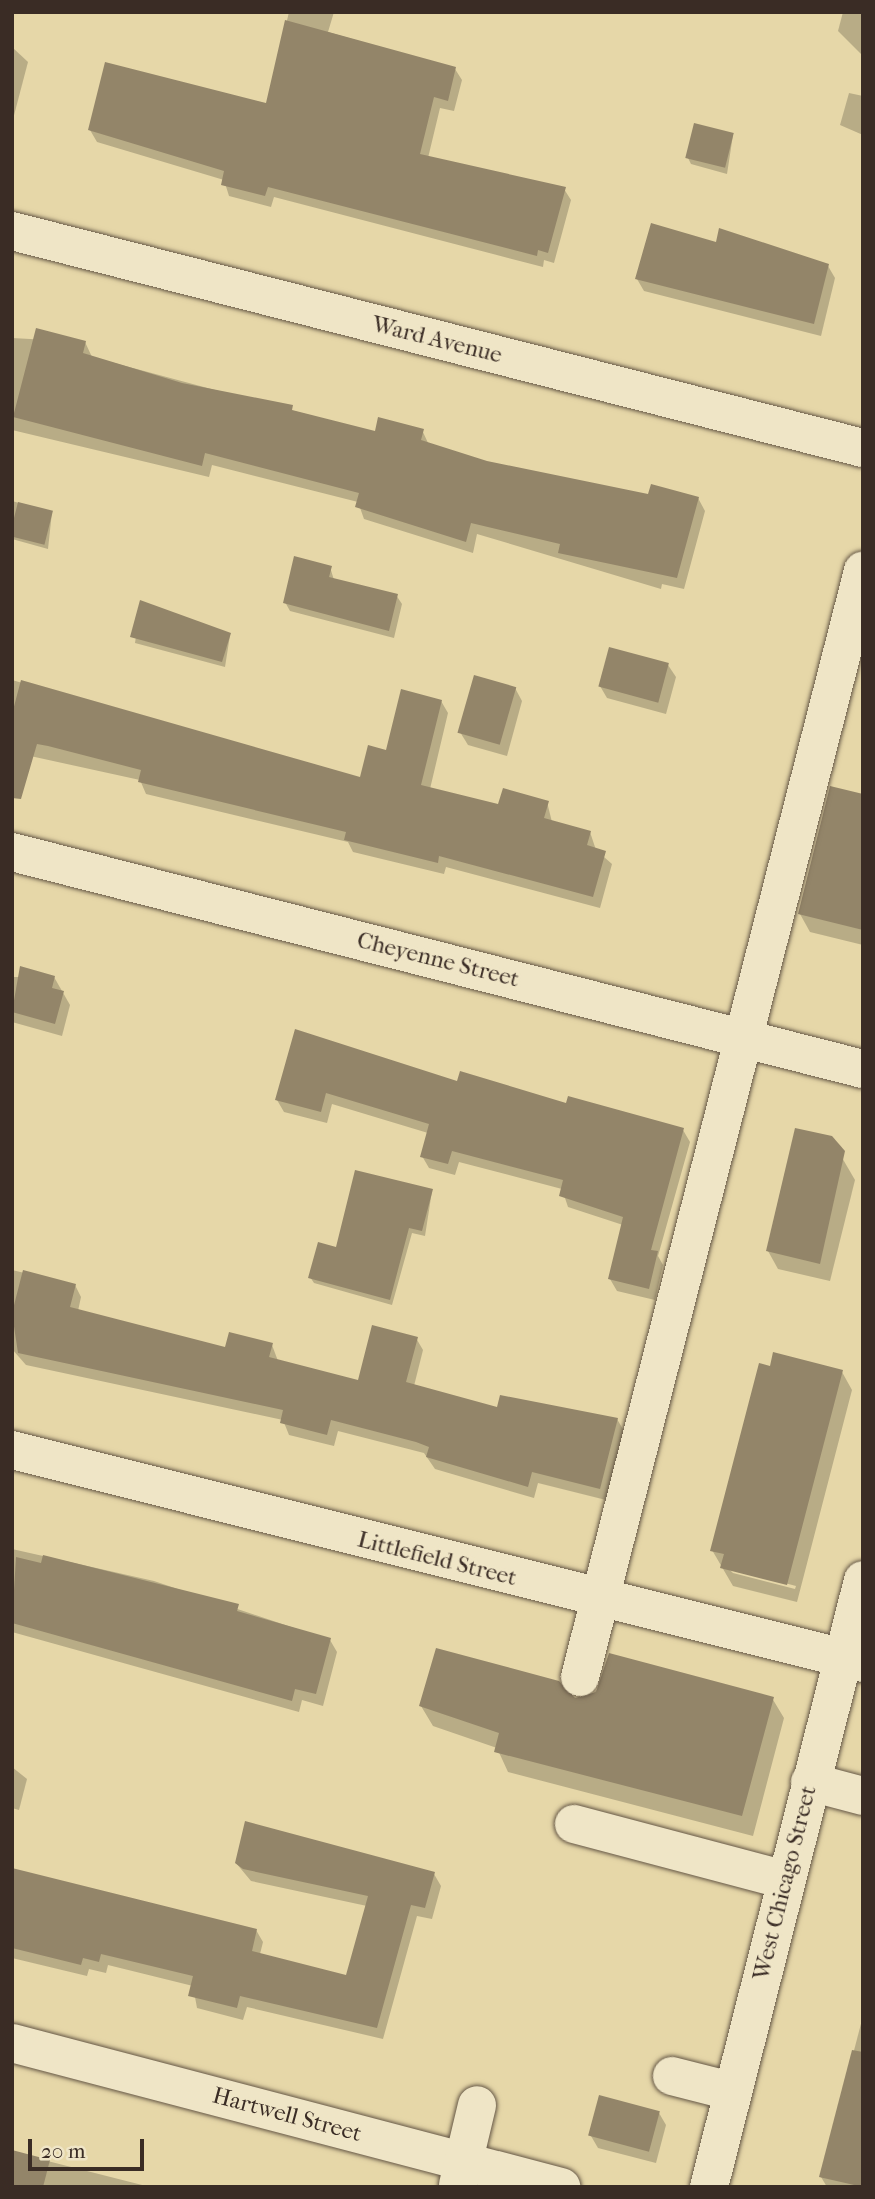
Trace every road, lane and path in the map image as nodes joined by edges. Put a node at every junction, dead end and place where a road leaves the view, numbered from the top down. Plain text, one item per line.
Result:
1 (12, 231) edge
2 (863, 448) edge
3 (863, 571) edge
4 (12, 852) edge
5 (743, 1037) junction
6 (863, 1069) edge
7 (12, 1450) edge
8 (863, 1580) edge
9 (600, 1601) junction
10 (853, 1661) edge
11 (580, 1677) dead end
12 (810, 1782) junction
13 (863, 1796) edge
14 (574, 1824) dead end
15 (786, 1880) junction
16 (12, 2043) edge
17 (671, 2076) dead end
18 (731, 2091) junction
19 (477, 2105) dead end
20 (460, 2174) edge
21 (524, 2182) edge
22 (561, 2187) edge
23 (709, 2187) edge

1 - 2 street, Ward Avenue
3 - 5 street
4 - 5 street, Cheyenne Street
5 - 6 street, Cheyenne Street
5 - 9 street
7 - 9 street, Littlefield Street
8 - 10 street, West Chicago Street
9 - 10 street, Littlefield Street
9 - 11 street
10 - 12 street, West Chicago Street
12 - 13 street
12 - 15 street, West Chicago Street
14 - 15 street
15 - 18 street, West Chicago Street
16 - 20 street, Hartwell Street
17 - 18 street
18 - 23 street, West Chicago Street
19 - 20 street
20 - 21 street, Hartwell Street
21 - 22 street, Hartwell Street

